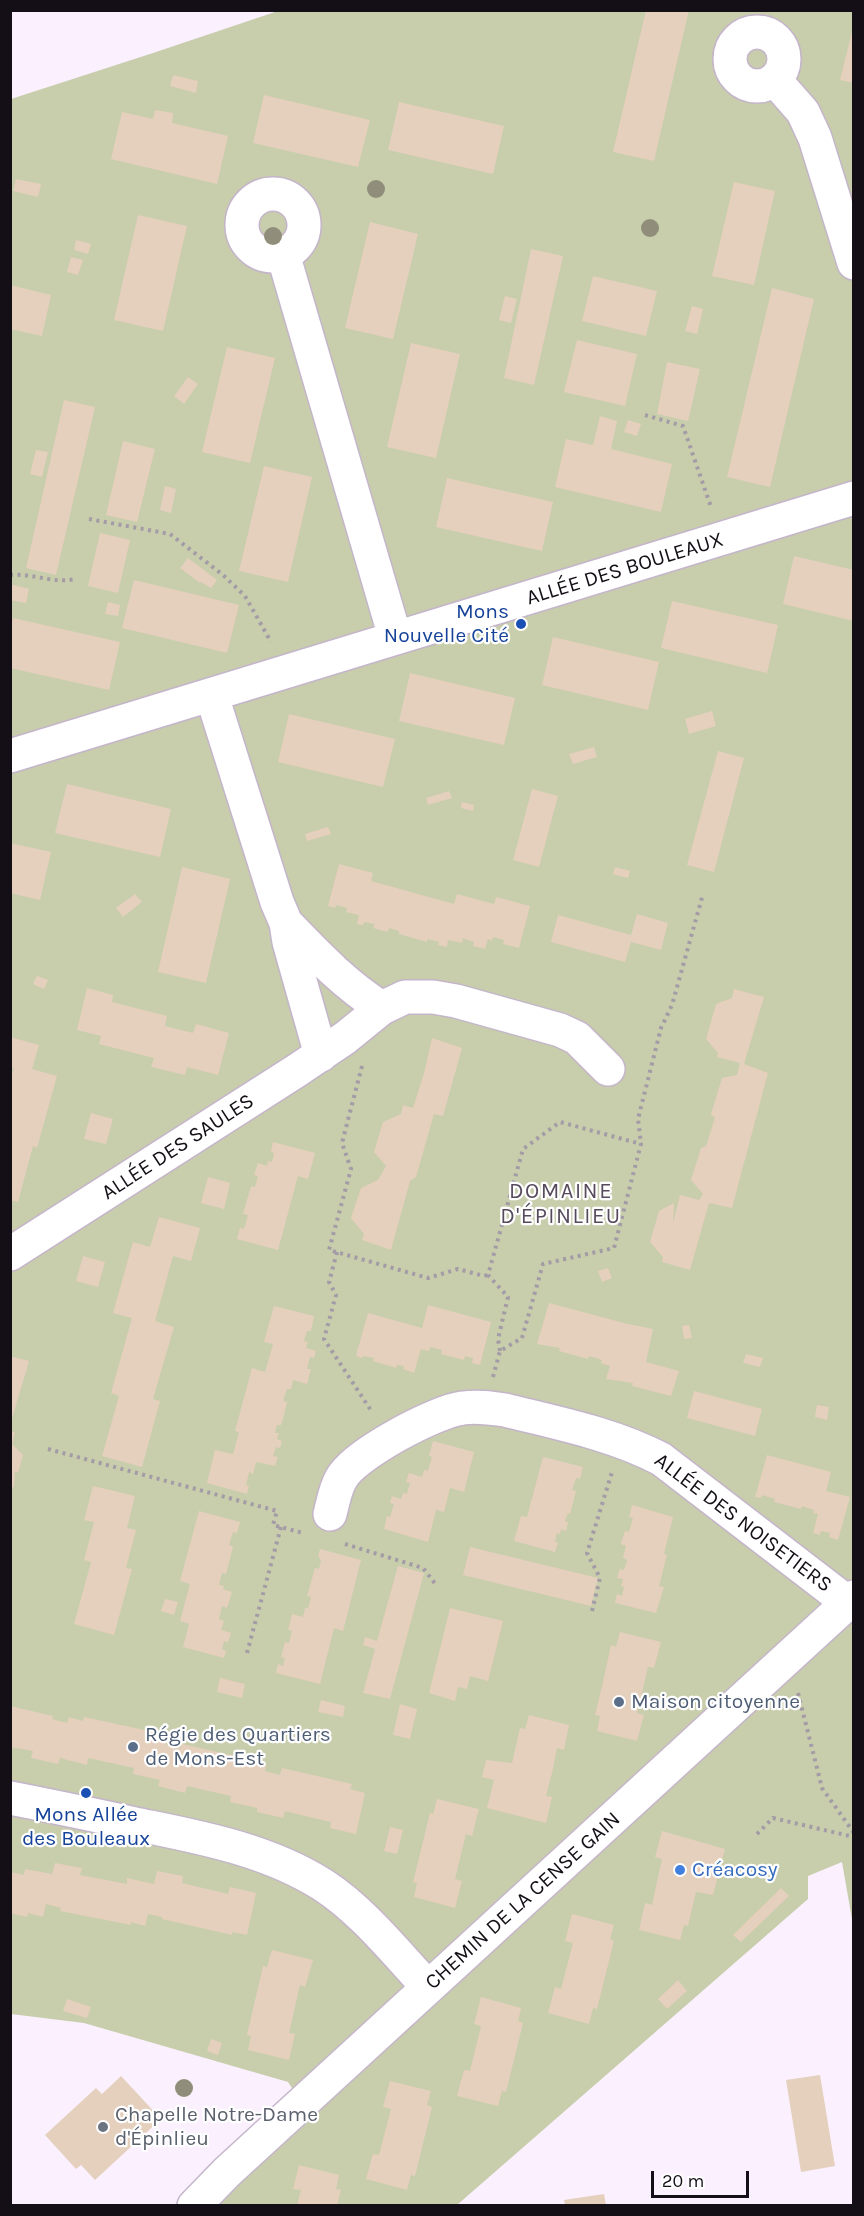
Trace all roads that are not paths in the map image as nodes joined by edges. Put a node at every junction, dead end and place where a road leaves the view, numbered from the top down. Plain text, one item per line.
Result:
1 (775, 80) dead end
2 (283, 254) dead end
3 (854, 263) edge
4 (854, 498) edge
5 (395, 637) junction
6 (212, 696) junction
7 (10, 756) edge
8 (286, 922) junction
9 (382, 1008) junction
10 (333, 1047) junction
11 (608, 1069) dead end
12 (10, 1254) edge
13 (321, 1525) road end
14 (850, 1600) edge
15 (10, 1798) edge
16 (428, 1987) junction
17 (194, 2205) edge

1 - 3 street
2 - 5 street
4 - 5 street, ALLÉE DES BOULEAUX
5 - 6 street, ALLÉE DES BOULEAUX
6 - 7 street, ALLÉE DES BOULEAUX
6 - 8 street
8 - 9 street
8 - 10 street
9 - 10 street, ALLÉE DES SAULES
9 - 11 street, ALLÉE DES SAULES
10 - 12 street, ALLÉE DES SAULES
13 - 14 street, ALLÉE DES NOISETIERS
14 - 16 street, CHEMIN DE LA CENSE GAIN
15 - 16 street
16 - 17 street, CHEMIN DE LA CENSE GAIN

